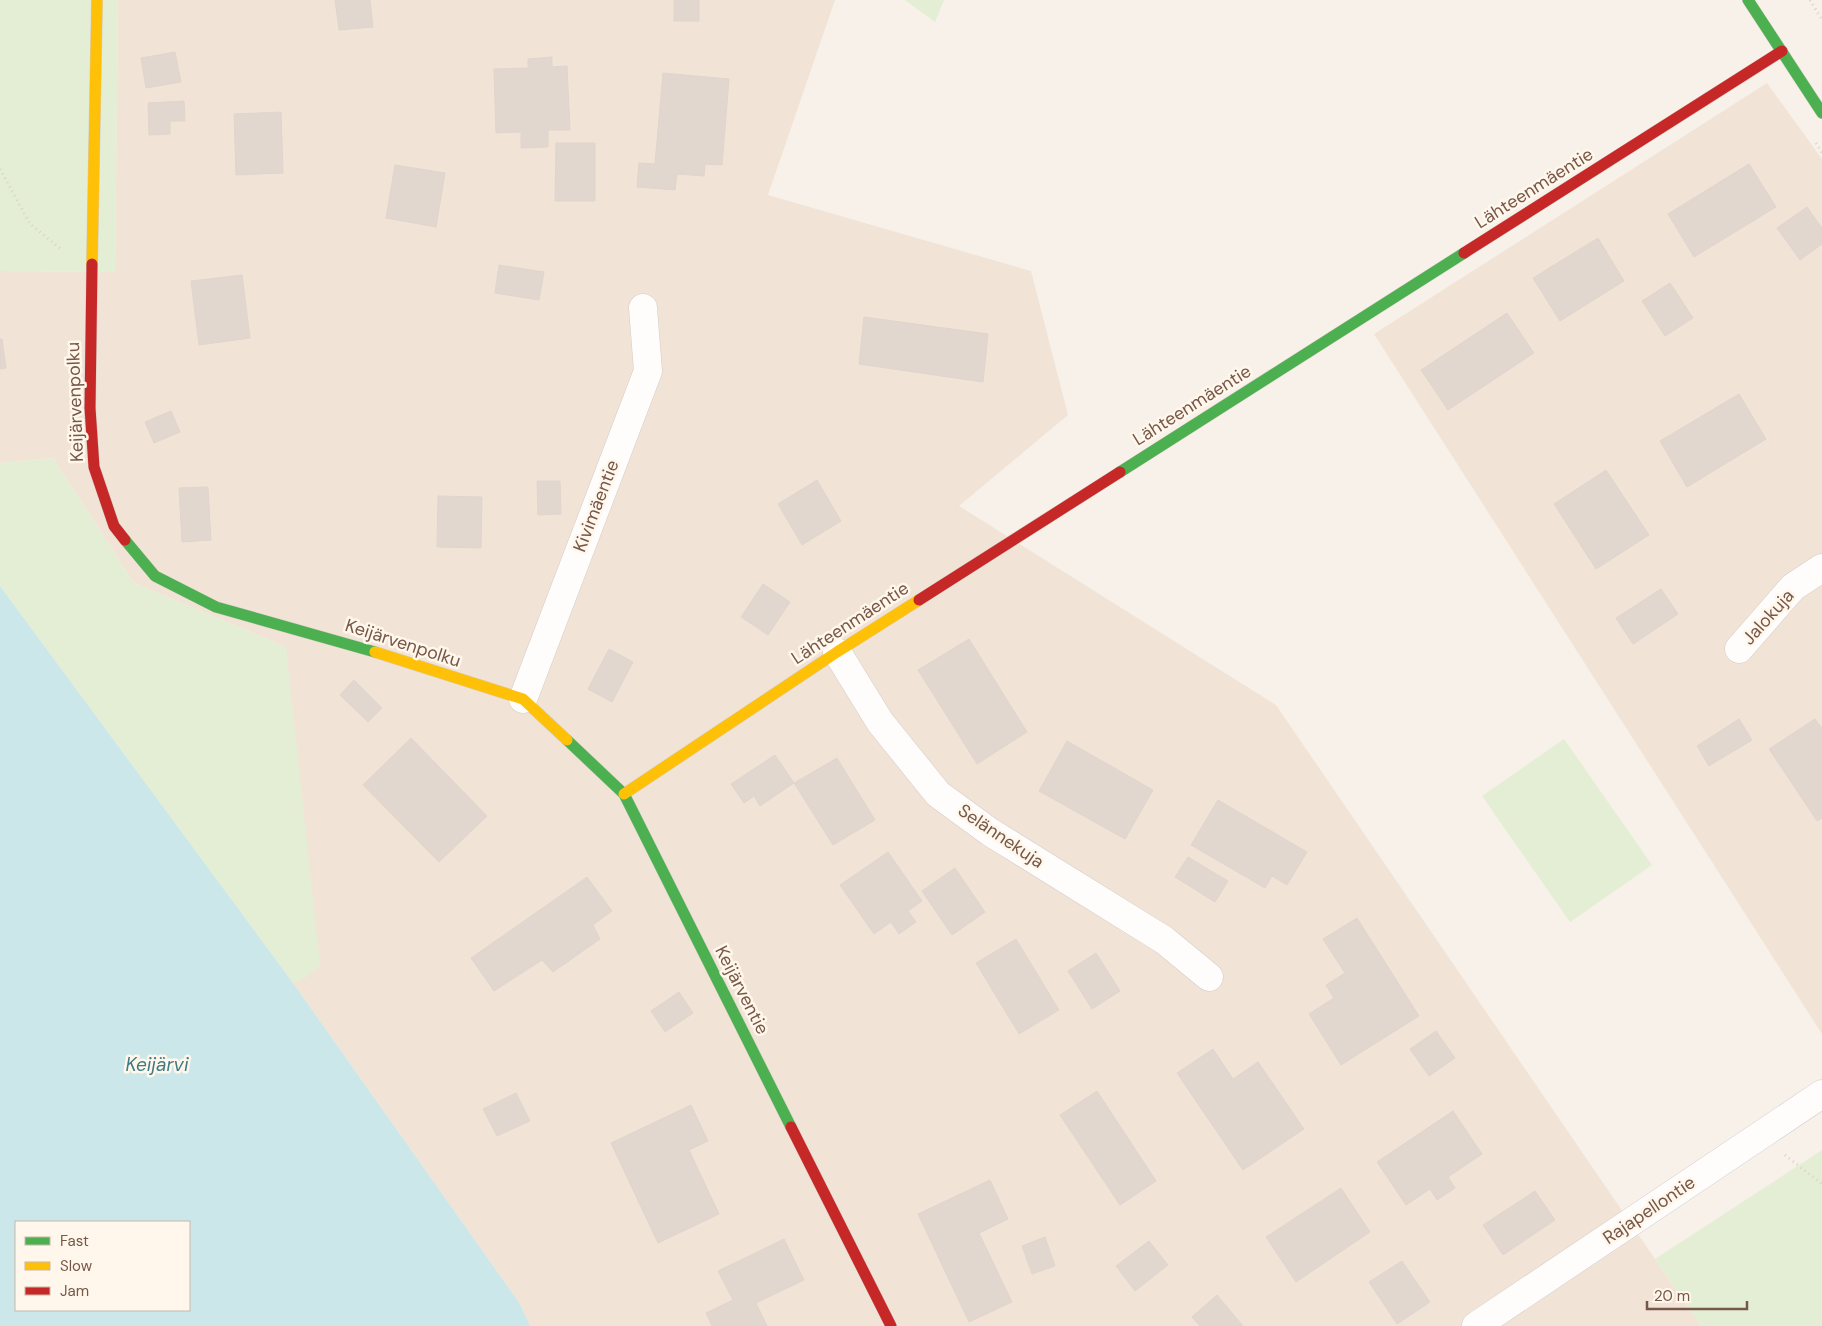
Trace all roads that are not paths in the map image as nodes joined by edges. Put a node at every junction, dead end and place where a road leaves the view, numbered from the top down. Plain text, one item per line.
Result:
1 (97, 0) edge
2 (1748, 0) edge
3 (1782, 51) junction
4 (1822, 113) edge
5 (644, 308) dead end
6 (1822, 568) edge
7 (1739, 649) dead end
8 (837, 652) junction
9 (523, 699) junction
10 (624, 794) junction
11 (1209, 977) dead end
12 (1822, 1094) edge
13 (891, 1326) edge
14 (1476, 1326) edge

1 - 9 street, Keijärvenpolku
2 - 3 street
3 - 4 street
3 - 8 street, Lähteenmäentie
5 - 9 street, Kivimäentie
6 - 7 street, Jalokuja
8 - 10 street, Lähteenmäentie
8 - 11 street, Selännekuja
9 - 10 street, Keijärventie
10 - 13 street, Keijärventie
12 - 14 street, Rajapellontie

